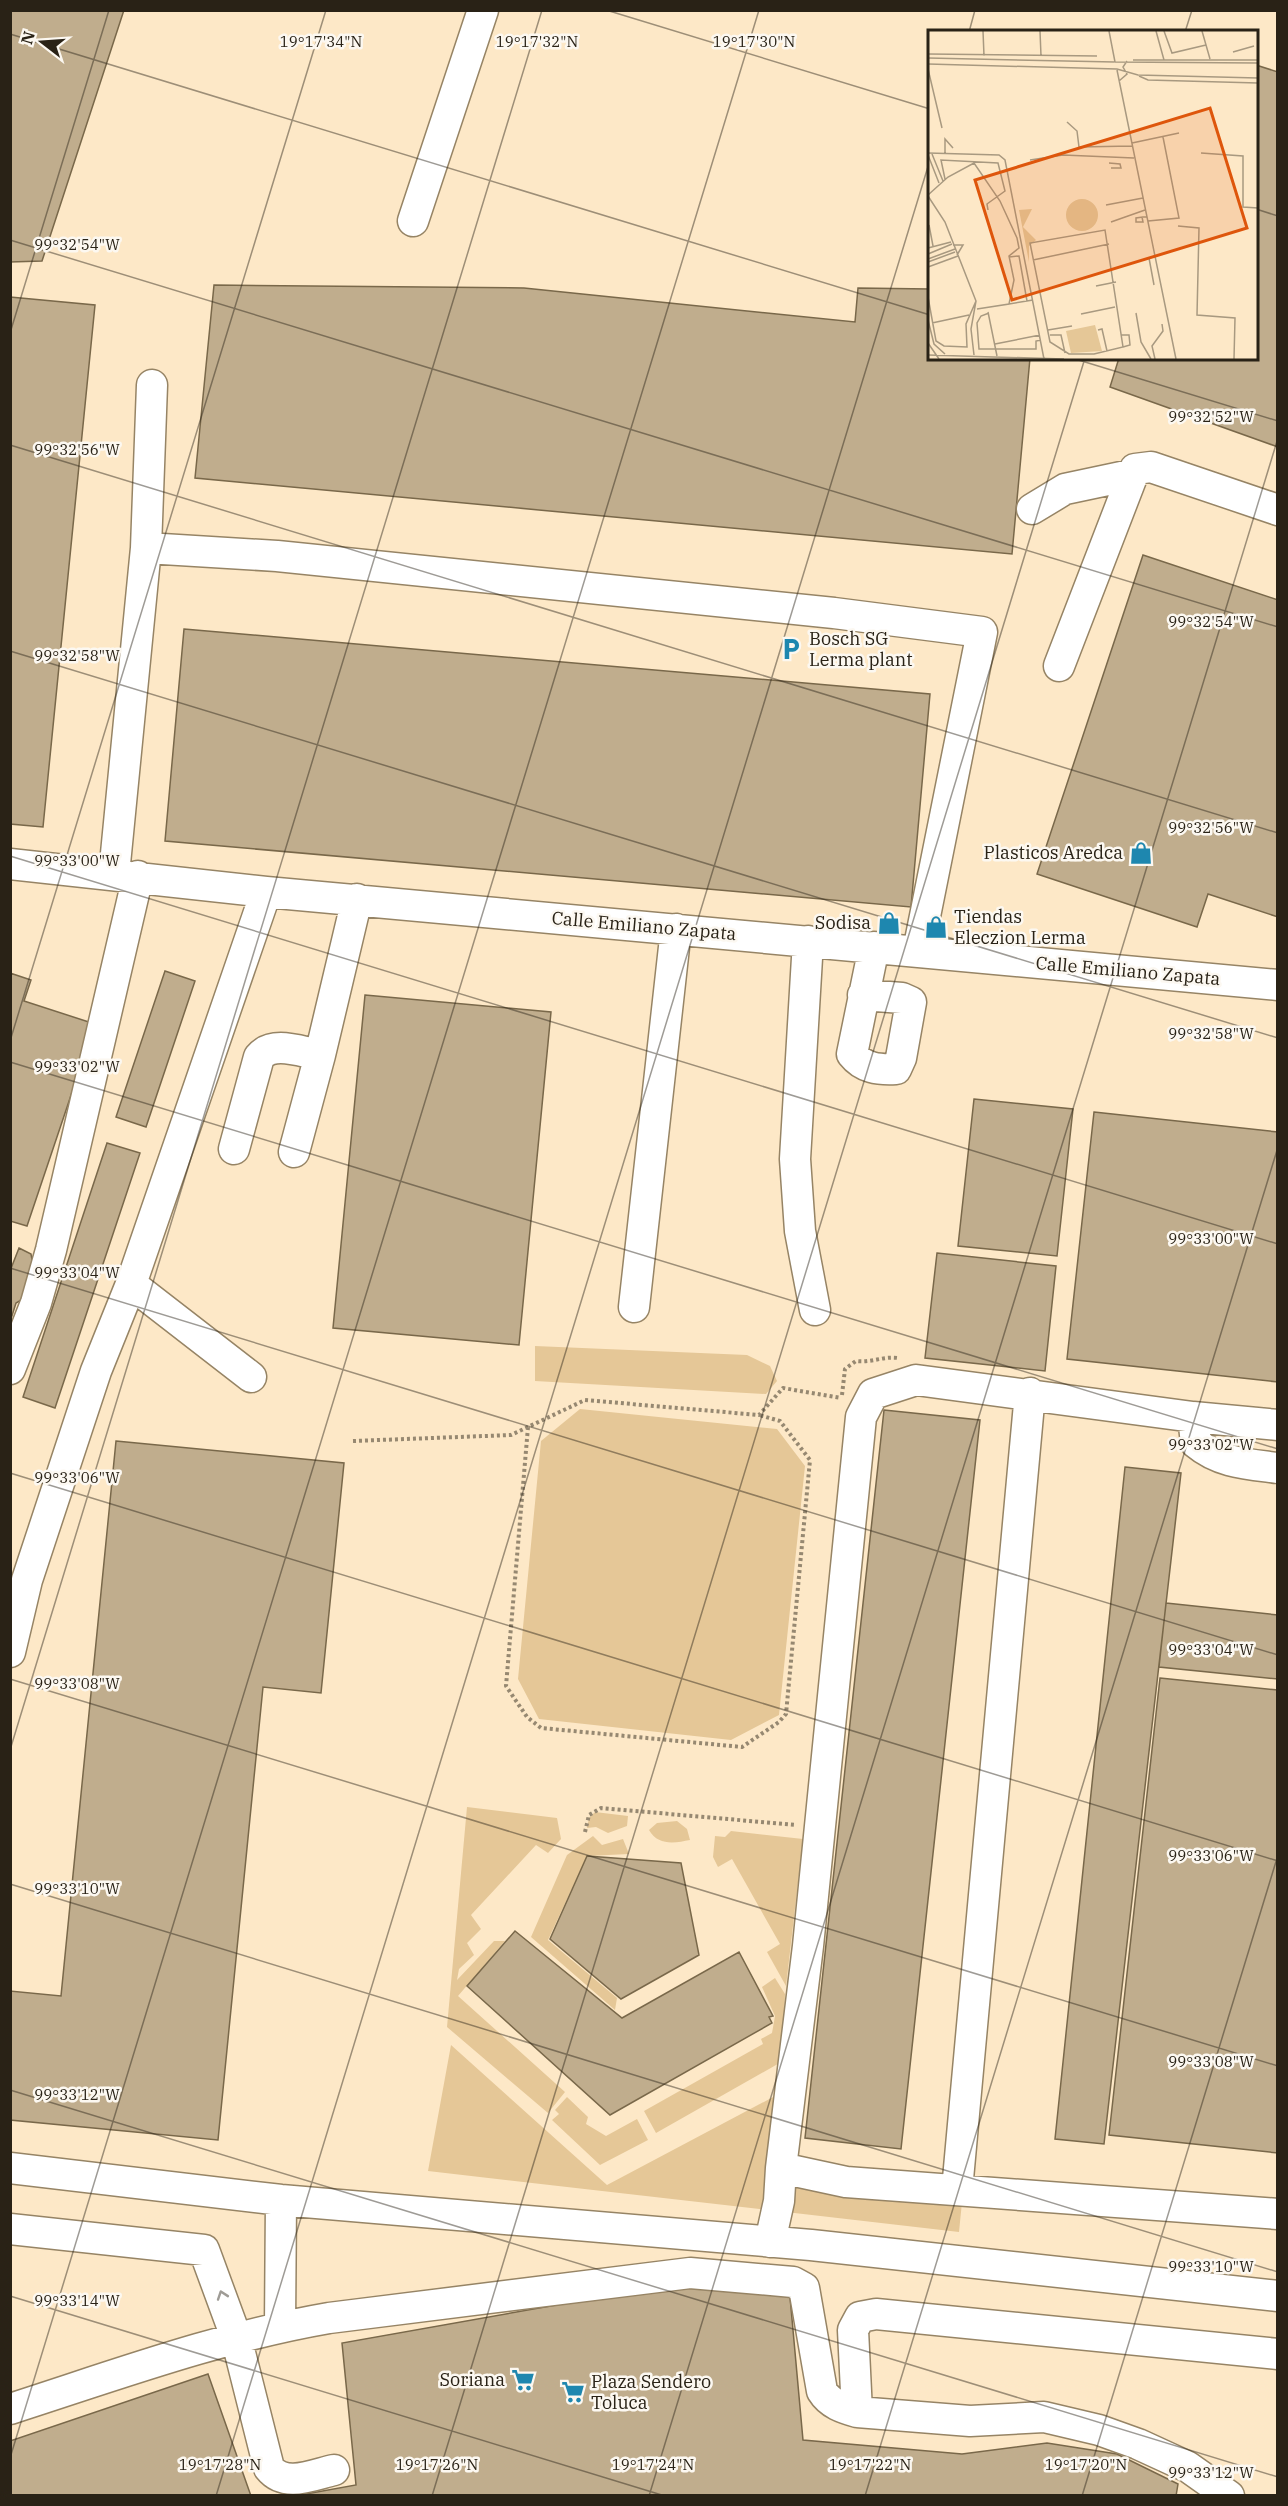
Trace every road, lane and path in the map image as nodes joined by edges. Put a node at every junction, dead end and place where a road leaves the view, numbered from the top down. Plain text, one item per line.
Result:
1 (483, 10) edge
2 (413, 221) dead end
3 (152, 385) dead end
4 (1131, 475) junction
5 (1032, 509) dead end
6 (1278, 510) edge
7 (147, 548) junction
8 (1059, 666) dead end
9 (10, 864) edge
10 (126, 875) junction
11 (266, 892) junction
12 (357, 899) junction
13 (676, 929) junction
14 (808, 941) junction
15 (874, 947) junction
16 (918, 951) junction
17 (1278, 986) edge
18 (863, 995) dead end
19 (320, 1055) junction
20 (234, 1149) dead end
21 (294, 1152) dead end
22 (131, 1284) junction
23 (634, 1307) dead end
24 (814, 1310) dead end
25 (10, 1369) edge
26 (251, 1377) dead end
27 (1030, 1393) junction
28 (842, 1398) dead end
29 (759, 1415) junction
30 (1193, 1417) junction
31 (1278, 1425) edge
32 (528, 1426) junction
33 (353, 1441) dead end
34 (1278, 1468) edge
35 (10, 1652) edge
36 (802, 1825) dead end
37 (585, 1832) dead end
38 (10, 2168) edge
39 (781, 2168) junction
40 (957, 2190) junction
41 (281, 2200) junction
42 (1278, 2214) edge
43 (10, 2229) edge
44 (770, 2242) junction
45 (1278, 2296) edge
46 (280, 2326) junction
47 (236, 2337) junction
48 (1278, 2354) edge
49 (10, 2409) edge
50 (857, 2412) junction
51 (334, 2470) dead end
52 (1229, 2496) edge

1 - 2 street
3 - 7 street
4 - 5 street
4 - 6 street
4 - 8 street
7 - 10 street
7 - 16 street
9 - 10 street, Calle Emiliano Zapata
10 - 11 street, Calle Emiliano Zapata
10 - 25 street
11 - 12 street, Calle Emiliano Zapata
11 - 22 street
12 - 13 street, Calle Emiliano Zapata
12 - 19 street
13 - 14 street, Calle Emiliano Zapata
13 - 23 street
14 - 15 street, Calle Emiliano Zapata
14 - 24 street
15 - 16 street, Calle Emiliano Zapata
15 - 18 street
16 - 17 street, Calle Emiliano Zapata
19 - 20 street
19 - 21 street
22 - 26 street
22 - 35 street
27 - 30 street
27 - 39 street
27 - 40 street
28 - 29 path
29 - 32 path
29 - 32 path
30 - 31 street
30 - 34 street
32 - 33 path
36 - 37 path
38 - 41 street
39 - 40 street
39 - 44 street
40 - 42 street
41 - 44 street
41 - 46 street
47 -> 43 street
44 - 45 street
46 - 47 street
46 - 50 street
47 - 49 street
47 - 51 street
48 - 50 street
50 - 52 street

